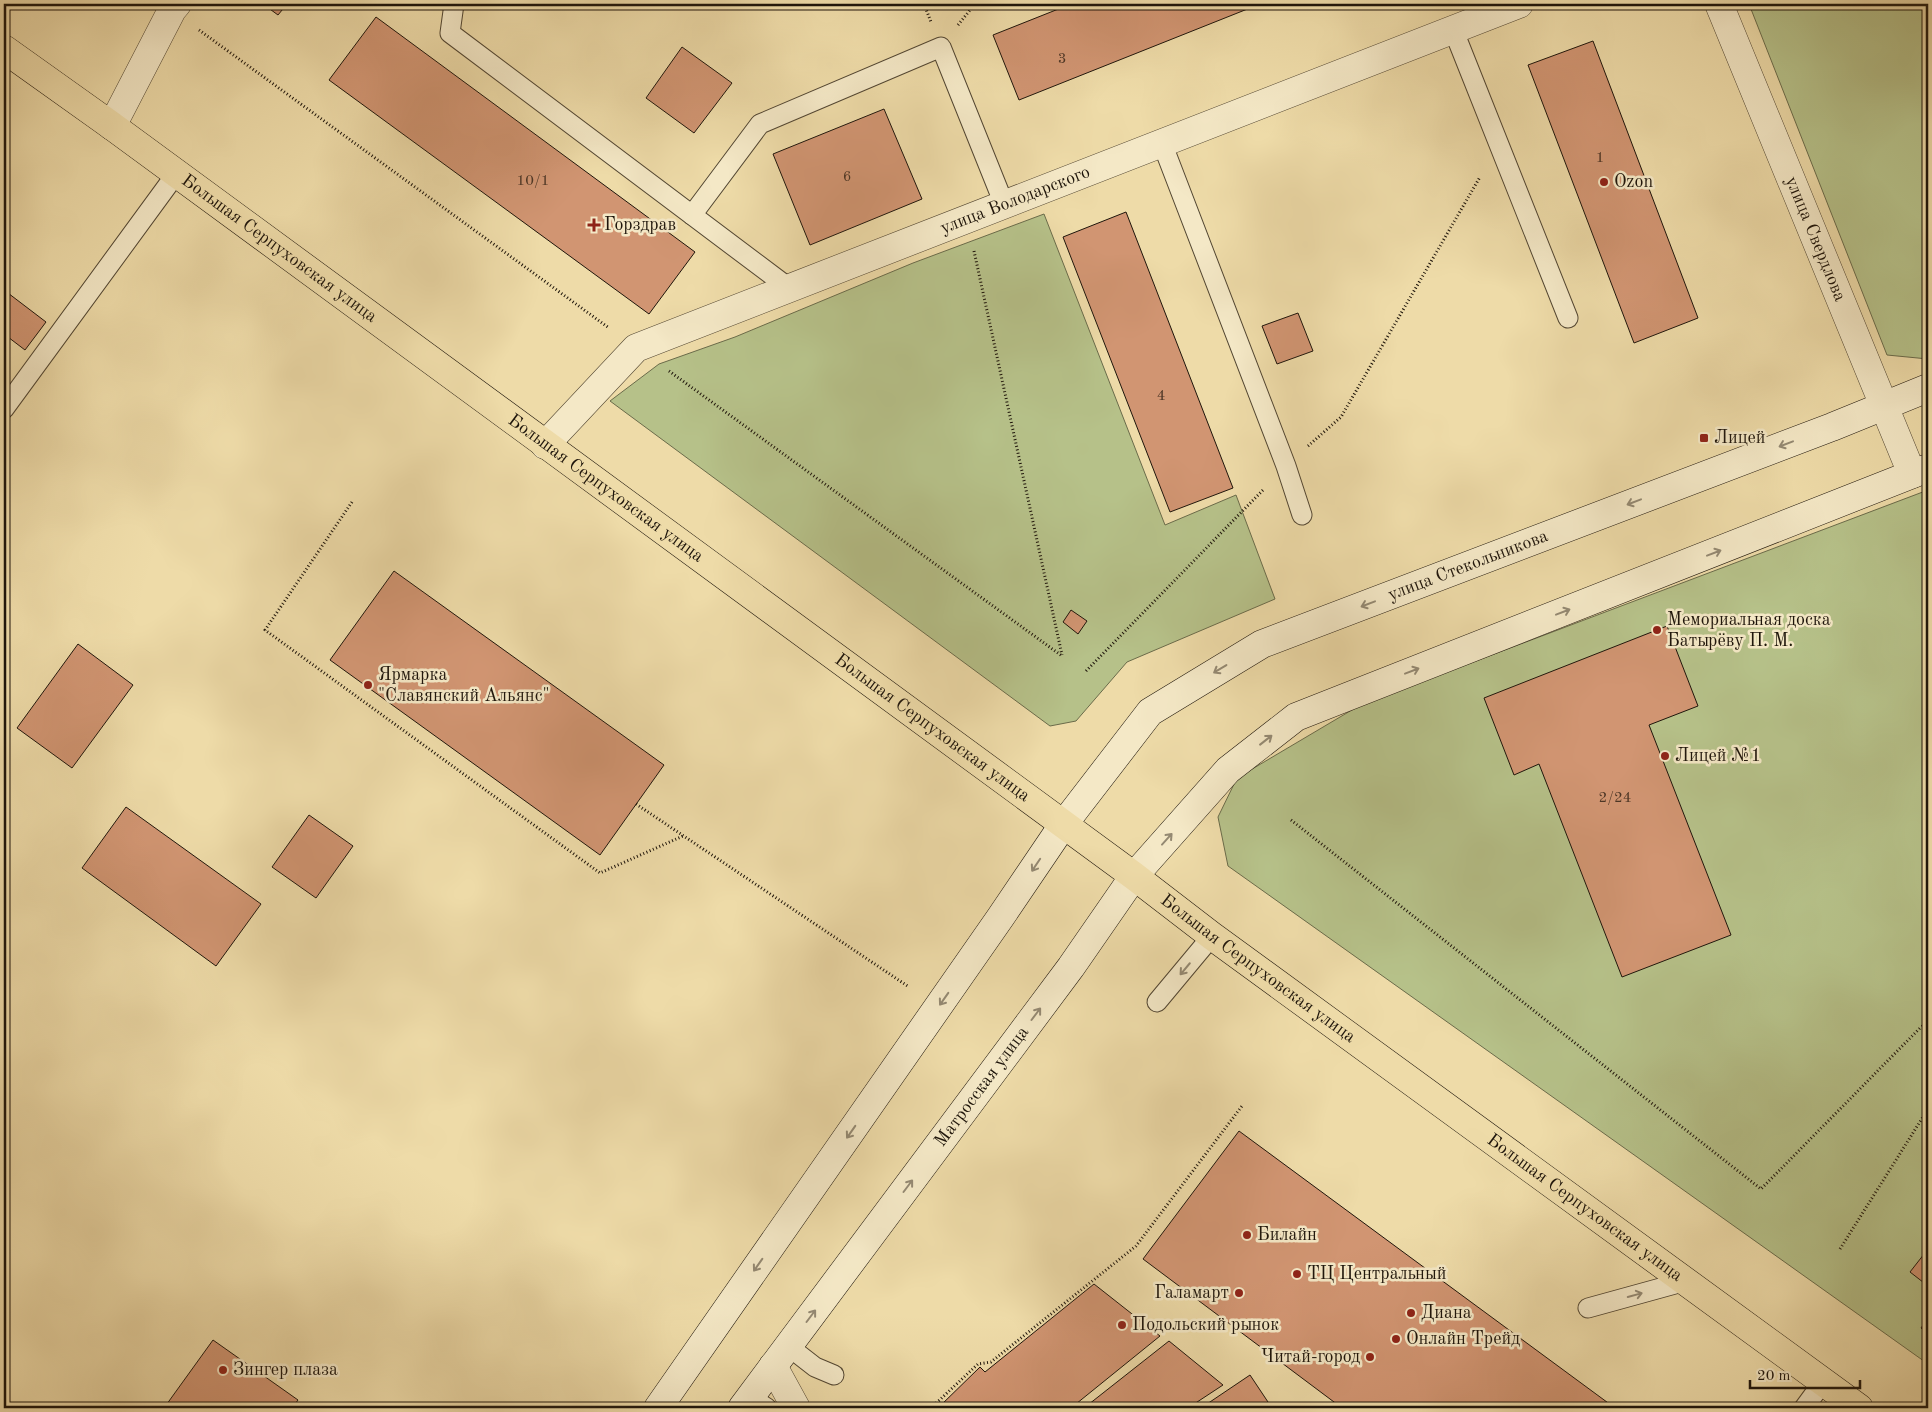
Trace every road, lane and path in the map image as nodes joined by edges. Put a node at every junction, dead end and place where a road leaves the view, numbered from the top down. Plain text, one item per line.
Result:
1 (177, 4) edge
2 (454, 4) edge
3 (1519, 4) edge
4 (1719, 4) edge
5 (1453, 29) junction
6 (4, 49) edge
7 (112, 126) junction
8 (1162, 143) junction
9 (1499, 144) junction
10 (176, 174) junction
11 (1004, 204) junction
12 (692, 215) junction
13 (967, 219) junction
14 (789, 288) junction
15 (1568, 318) dead end
16 (1928, 388) edge
17 (1884, 405) junction
18 (4, 408) edge
19 (545, 445) junction
20 (1286, 466) junction
21 (1920, 471) edge
22 (352, 502) dead end
23 (1302, 515) dead end
24 (1062, 656) dead end
25 (1086, 671) dead end
26 (636, 804) dead end
27 (1291, 820) dead end
28 (1063, 824) junction
29 (683, 836) junction
30 (1134, 876) junction
31 (1212, 936) junction
32 (909, 986) dead end
33 (1157, 1002) dead end
34 (1928, 1023) edge
35 (1242, 1106) dead end
36 (1928, 1109) edge
37 (1840, 1249) dead end
38 (1686, 1281) junction
39 (1588, 1308) dead end
40 (781, 1356) junction
41 (834, 1375) dead end
42 (1823, 1382) junction
43 (753, 1405) edge
44 (658, 1408) edge
45 (796, 1408) edge
46 (931, 1408) edge
47 (1804, 1408) edge
48 (1859, 1408) edge

1 - 7 main road
2 - 12 lane
3 - 5 main road, улица Володарского
4 - 17 main road, улица Свердлова
5 - 8 main road, улица Володарского
5 - 9 lane
6 - 7 main road, Большая Серпуховская улица
7 - 10 main road, Большая Серпуховская улица
8 - 11 main road, улица Володарского
8 - 20 lane
9 - 15 lane
9 - 20 path
10 - 18 lane
10 - 19 main road, Большая Серпуховская улица
11 - 12 lane
11 - 13 main road, улица Володарского
12 - 14 lane
13 - 14 main road, улица Володарского
13 - 24 path
14 - 19 main road, улица Володарского
16 - 17 main road, улица Стекольникова
17 - 21 main road, улица Свердлова
17 -> 28 main road, улица Стекольникова
19 - 28 main road, Большая Серпуховская улица
20 - 23 lane
20 - 25 path
30 -> 21 main road, Матросская улица
22 - 29 path
26 - 29 path
27 - 34 path
28 - 30 main road, Большая Серпуховская улица
28 -> 44 main road
29 - 32 path
30 - 31 main road, Большая Серпуховская улица
40 -> 30 main road, Матросская улица
31 -> 33 lane
31 - 38 main road, Большая Серпуховская улица
35 - 46 path
36 - 37 path
39 -> 38 lane
38 - 42 main road, Большая Серпуховская улица
40 - 41 lane
40 - 43 main road, Матросская улица
40 - 45 main road
42 - 47 lane
42 - 48 main road, Большая Серпуховская улица

